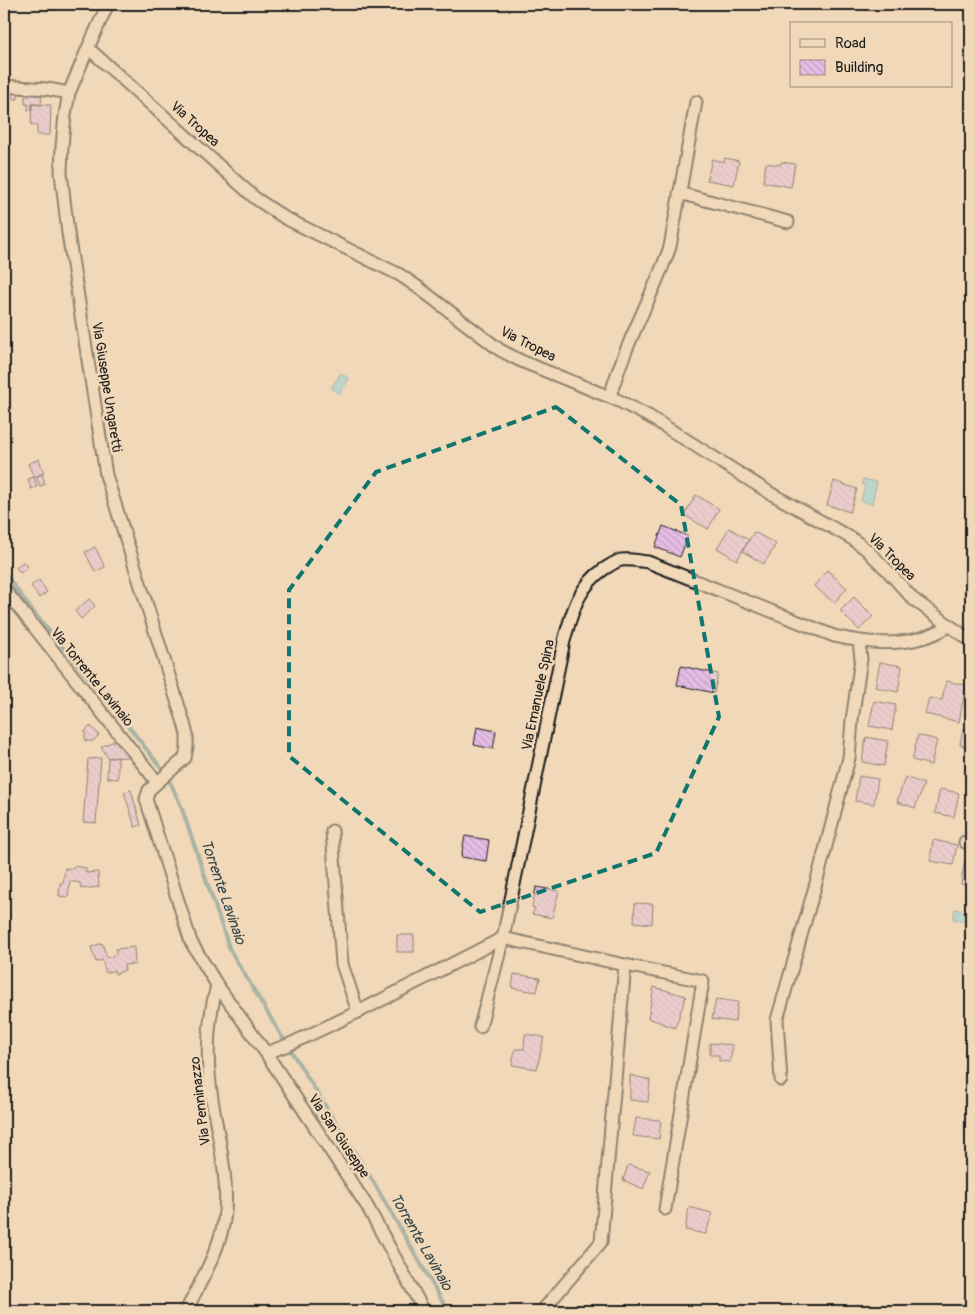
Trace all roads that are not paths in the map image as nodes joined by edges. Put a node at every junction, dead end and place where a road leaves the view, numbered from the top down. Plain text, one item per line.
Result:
1 (108, 4) edge
2 (88, 48) junction
3 (4, 86) edge
4 (69, 93) junction
5 (696, 102) dead end
6 (679, 192) junction
7 (788, 222) dead end
8 (610, 397) junction
9 (4, 589) edge
10 (949, 626) junction
11 (971, 641) edge
12 (858, 642) junction
13 (159, 781) junction
14 (332, 831) dead end
15 (503, 938) junction
16 (625, 965) junction
17 (216, 985) junction
18 (358, 1012) junction
19 (480, 1027) dead end
20 (266, 1053) junction
21 (781, 1080) dead end
22 (665, 1209) dead end
23 (186, 1311) edge
24 (424, 1311) edge
25 (542, 1311) edge

1 - 2 street, Via Giuseppe Ungaretti
2 - 4 street, Via Giuseppe Ungaretti
2 - 8 street, Via Tropea
3 - 4 street
4 - 13 street, Via Giuseppe Ungaretti
5 - 6 street
6 - 7 street
6 - 8 street
8 - 10 street, Via Tropea
9 - 13 street, Via Torrente Lavinaio
10 - 11 street, Via Tropea
10 - 12 street, Via Emanuele Spina
12 - 15 street, Via Emanuele Spina
12 - 21 street
13 - 17 street
14 - 18 street
15 - 16 street
15 - 18 street
15 - 19 street, Via Emanuele Spina
16 - 22 street
16 - 25 street
17 - 20 street, Via San Giuseppe
17 - 23 street, Via Penninazzo
18 - 20 street
20 - 24 street, Via San Giuseppe

